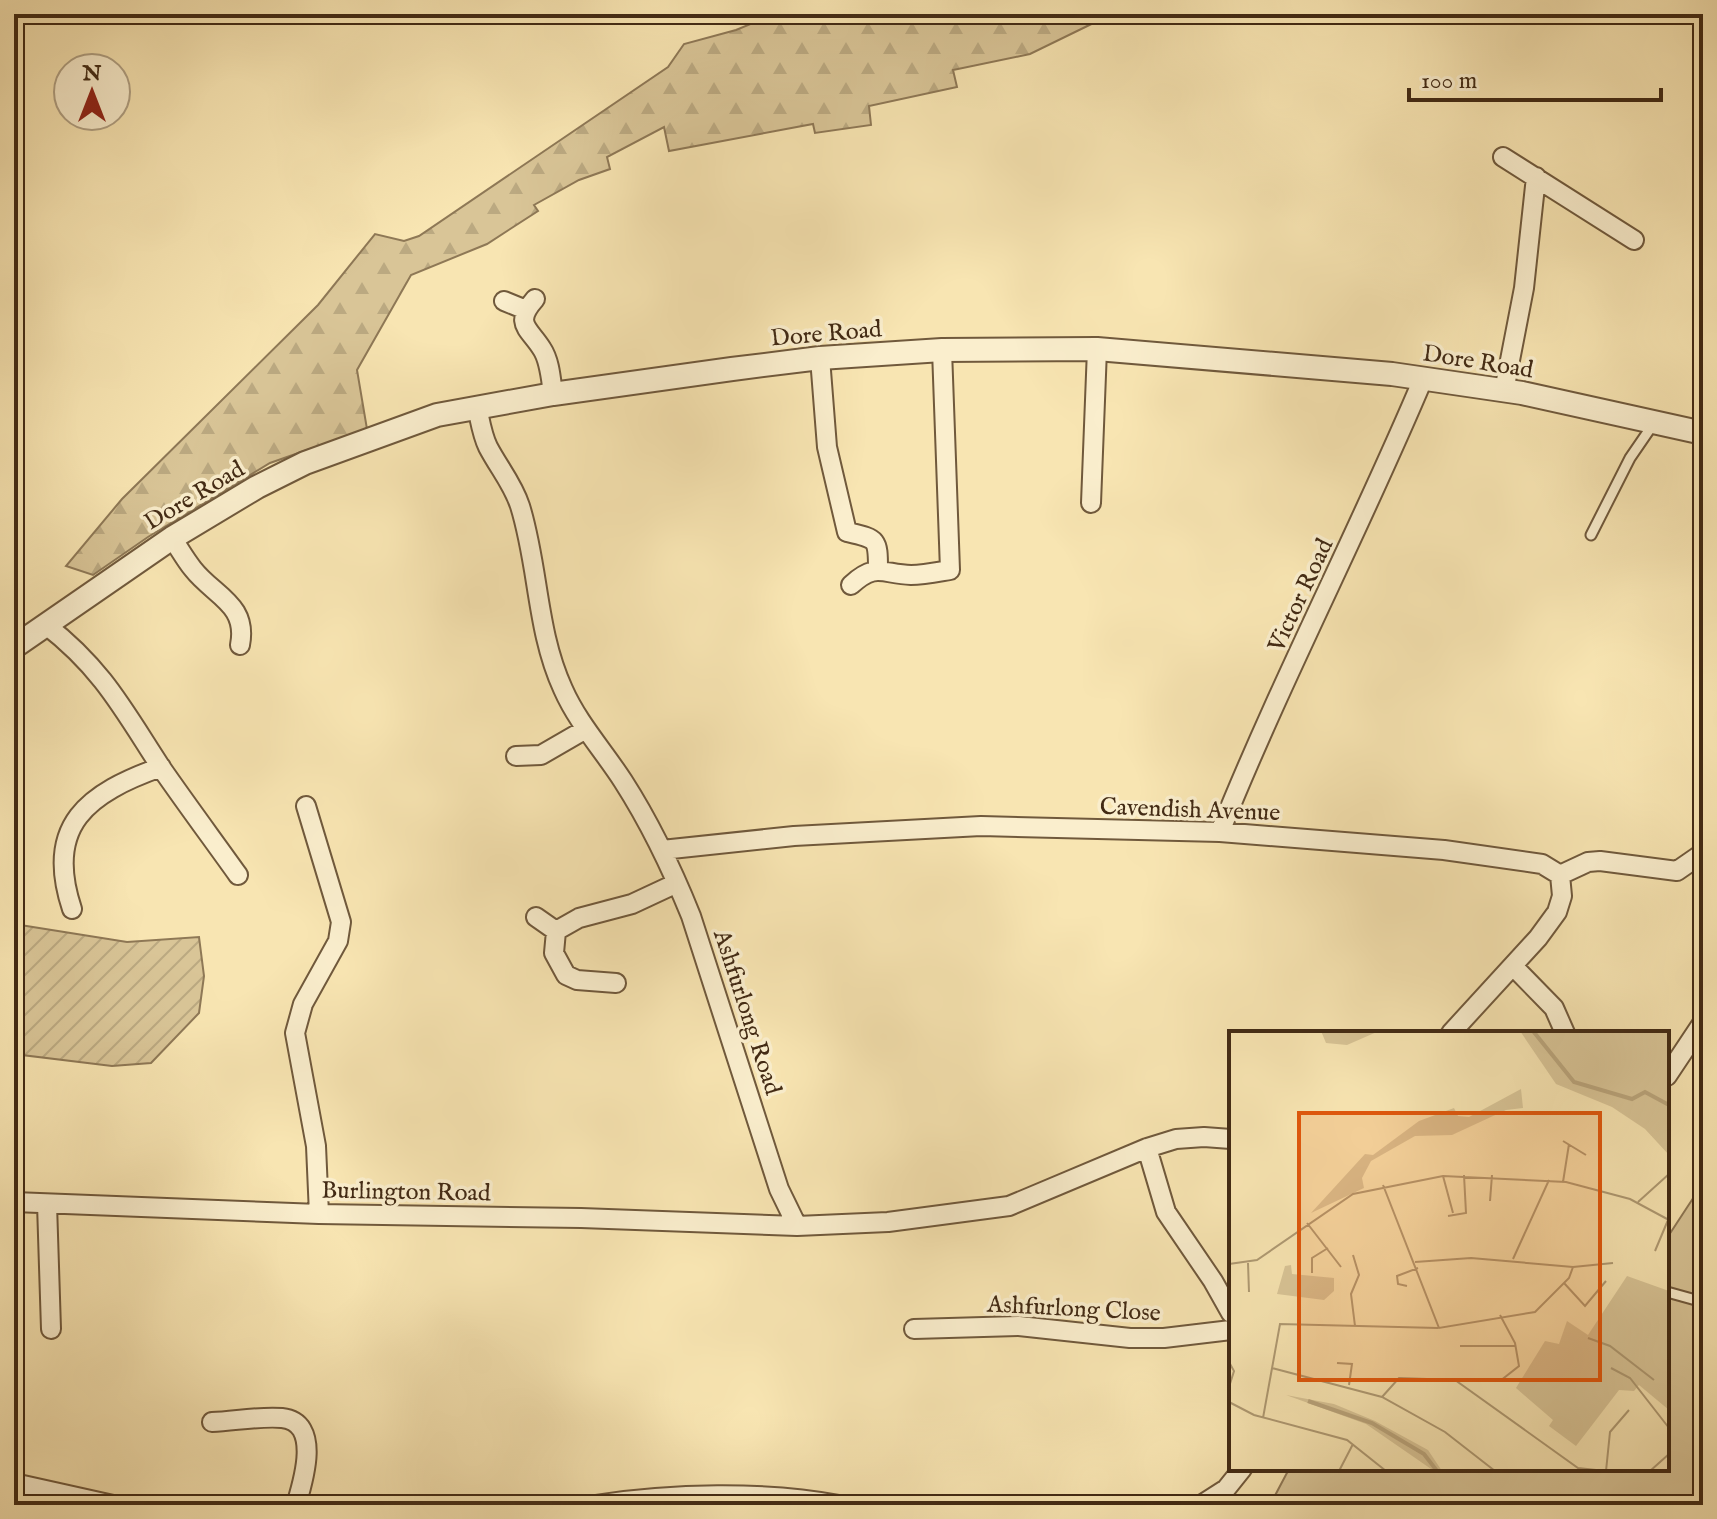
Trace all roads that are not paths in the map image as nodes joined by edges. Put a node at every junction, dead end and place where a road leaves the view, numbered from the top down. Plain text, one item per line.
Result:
1 (1503, 157) dead end
2 (1536, 177) junction
3 (1634, 240) dead end
4 (504, 301) dead end
5 (1097, 349) junction
6 (942, 350) junction
7 (820, 358) junction
8 (1423, 379) junction
9 (1504, 391) junction
10 (553, 394) junction
11 (477, 407) junction
12 (1655, 421) junction
13 (1703, 433) edge
14 (1091, 503) dead end
15 (1591, 535) dead end
16 (172, 538) junction
17 (878, 569) junction
18 (851, 585) dead end
19 (46, 625) junction
20 (240, 645) dead end
21 (14, 647) edge
22 (586, 729) junction
23 (516, 756) dead end
24 (161, 767) junction
25 (306, 806) dead end
26 (1220, 832) junction
27 (662, 850) junction
28 (1703, 853) edge
29 (238, 875) dead end
30 (1560, 875) junction
31 (677, 883) junction
32 (72, 909) dead end
33 (536, 917) dead end
34 (556, 931) junction
35 (1513, 966) junction
36 (616, 983) dead end
37 (1703, 1022) edge
38 (1453, 1031) edge
39 (1564, 1031) edge
40 (1669, 1073) edge
41 (1229, 1139) edge
42 (1147, 1148) junction
43 (14, 1202) edge
44 (47, 1204) junction
45 (319, 1214) junction
46 (797, 1226) junction
47 (1669, 1293) edge
48 (1703, 1302) edge
49 (1229, 1309) edge
50 (51, 1329) dead end
51 (914, 1329) dead end
52 (1229, 1330) edge
53 (212, 1422) dead end
54 (1240, 1471) edge
55 (14, 1483) edge
56 (113, 1505) edge
57 (296, 1505) edge
58 (595, 1505) edge
59 (839, 1505) edge
60 (1201, 1505) edge

1 - 2 street
2 - 3 street
2 - 9 street
4 - 10 street
5 - 6 street, Dore Road
5 - 8 street, Dore Road
5 - 14 street
6 - 7 street, Dore Road
6 - 17 street
7 - 10 street, Dore Road
7 - 17 street
8 - 9 street, Dore Road
8 - 26 street, Victor Road
9 - 12 street, Dore Road
10 - 11 street, Dore Road
11 - 16 street, Dore Road
11 - 22 street, Ashfurlong Road
12 - 13 street, Dore Road
12 - 15 lane
16 - 19 street, Dore Road
16 - 20 street
17 - 18 street
19 - 21 street, Dore Road
19 - 24 street
22 - 23 street
22 - 27 street, Ashfurlong Road
24 - 29 street
24 - 32 street
25 - 45 street
26 - 27 street, Cavendish Avenue
26 - 30 street, Cavendish Avenue
27 - 31 street, Ashfurlong Road
28 - 30 street
30 - 35 street
31 - 34 street
31 - 46 street, Ashfurlong Road
33 - 34 street
34 - 36 street
35 - 38 street
35 - 39 street
37 - 40 street
41 - 42 street
42 - 46 street
42 - 49 street
43 - 44 street, Burlington Road
44 - 45 street, Burlington Road
44 - 50 street
45 - 46 street, Burlington Road
47 - 48 lane
51 - 52 street, Ashfurlong Close
53 - 57 street
54 - 60 street
55 - 56 street
58 - 59 street

